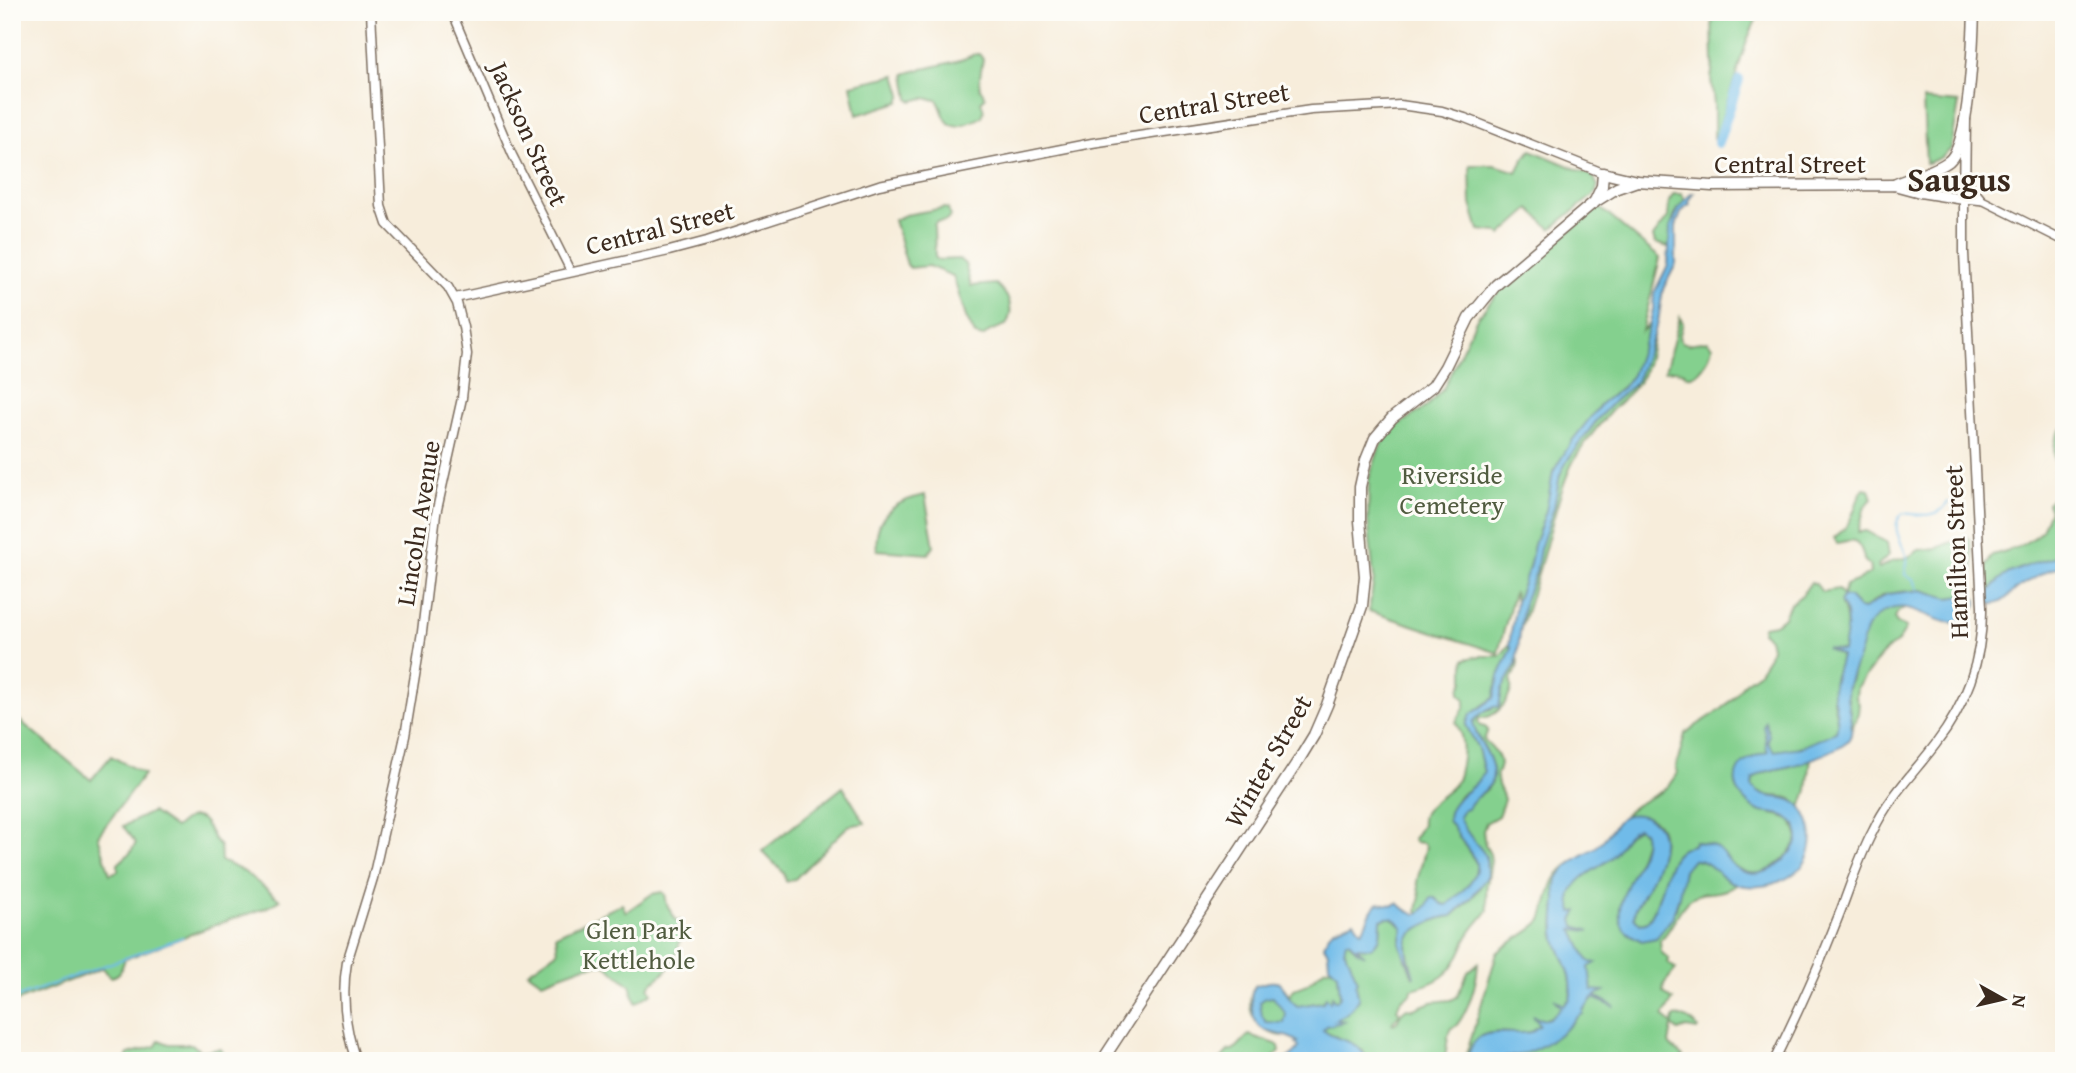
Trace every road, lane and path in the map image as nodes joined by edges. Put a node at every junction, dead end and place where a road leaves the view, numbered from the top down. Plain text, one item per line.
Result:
1 (371, 12) edge
2 (452, 12) edge
3 (1974, 12) edge
4 (1965, 120) junction
5 (1944, 165) junction
6 (1932, 169) junction
7 (1603, 173) junction
8 (1965, 175) junction
9 (1637, 181) junction
10 (1894, 185) junction
11 (1933, 195) junction
12 (1964, 200) junction
13 (1984, 201) junction
14 (1593, 203) junction
15 (2064, 241) edge
16 (570, 272) junction
17 (455, 298) junction
18 (356, 1061) edge
19 (1102, 1061) edge
20 (1774, 1061) edge

1 - 17 main road, Lincoln Avenue
2 - 16 street, Jackson Street
3 - 4 main road
4 - 5 main road
4 - 8 main road
5 - 6 main road
5 - 8 main road
6 - 10 main road
6 - 11 main road
7 - 9 main road, Central Street
7 - 14 main road
7 - 16 main road, Central Street
8 - 12 main road
8 - 13 street, Central Street
9 - 10 main road, Central Street
9 - 14 main road, Winter Street
10 - 11 main road, Central Street
11 - 12 main road, Central Street
12 - 13 street, Central Street
12 - 20 main road, Hamilton Street
13 - 15 street, Central Street
14 - 19 main road, Winter Street
16 - 17 main road, Central Street
17 - 18 main road, Lincoln Avenue

